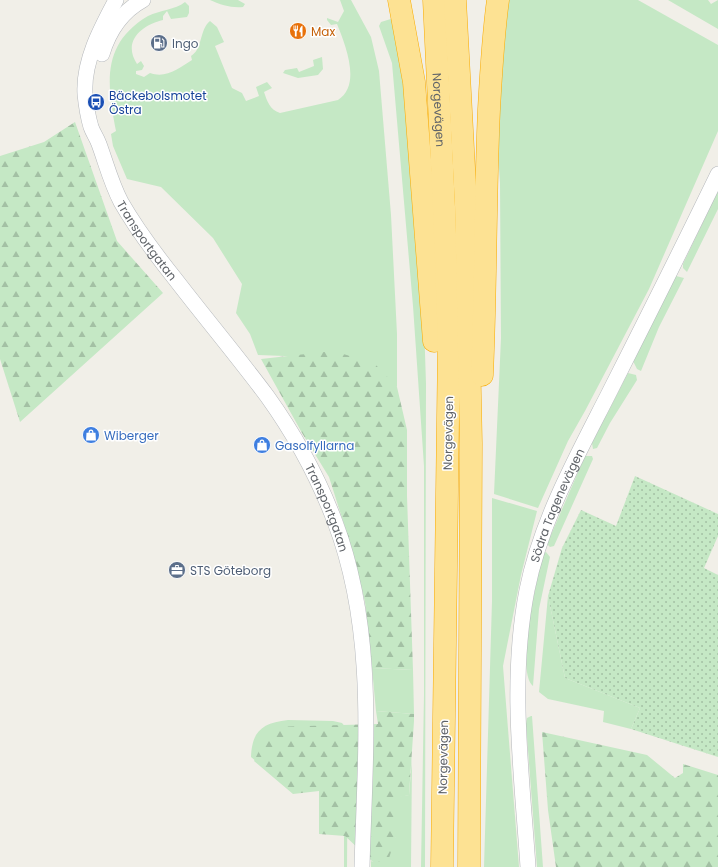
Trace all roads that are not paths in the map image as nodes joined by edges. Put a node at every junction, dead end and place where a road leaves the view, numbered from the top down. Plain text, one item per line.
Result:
1 (116, 0) edge
2 (143, 0) edge
3 (399, 0) edge
4 (434, 0) edge
5 (455, 0) edge
6 (498, 0) edge
7 (98, 140) junction
8 (718, 174) edge
9 (471, 443) junction
10 (444, 678) junction
11 (362, 867) edge
12 (442, 867) edge
13 (469, 867) edge
14 (528, 867) edge

1 - 7 street, Transportgatan
2 - 7 street, Transportgatan
3 - 10 highway
4 - 10 highway, Norgevägen
5 - 9 highway, Norgevägen
6 - 9 highway
7 - 11 street, Transportgatan
8 - 14 street, Södra Tagenevägen
9 - 13 highway, Norgevägen
10 - 12 highway, Norgevägen

